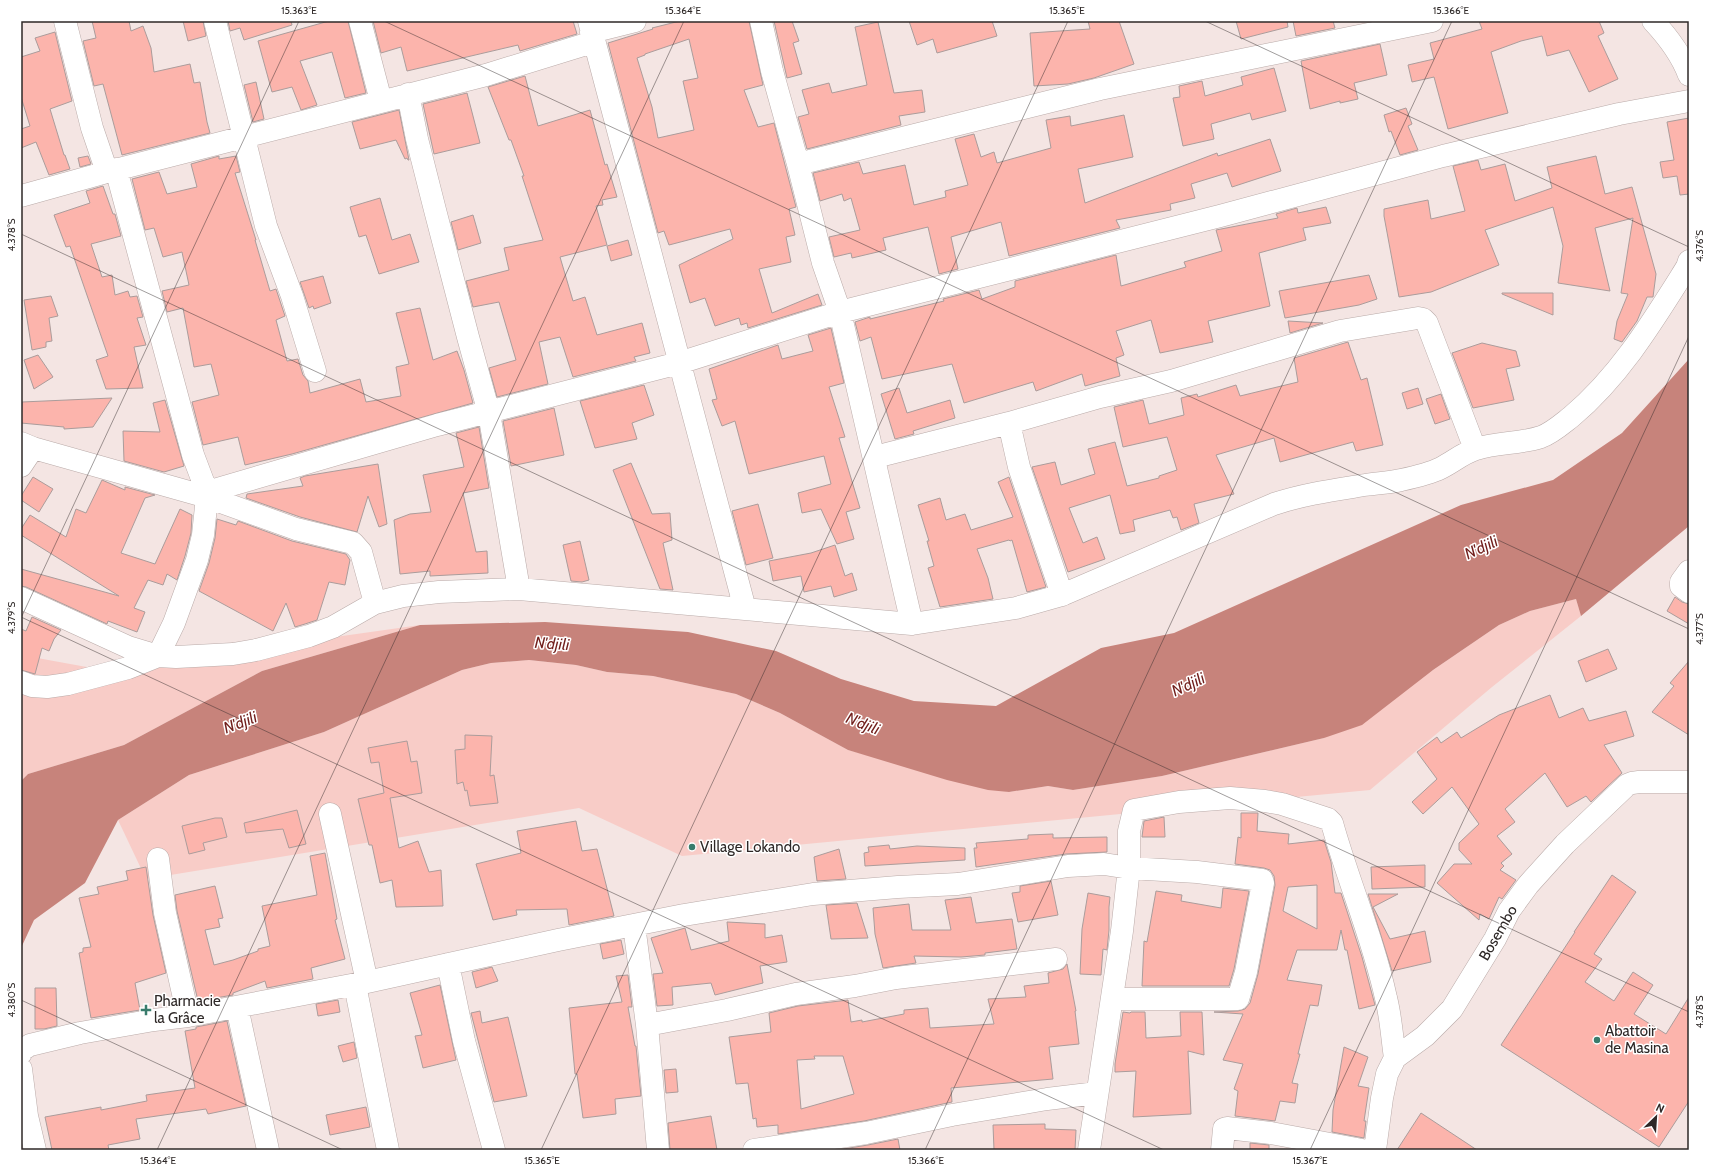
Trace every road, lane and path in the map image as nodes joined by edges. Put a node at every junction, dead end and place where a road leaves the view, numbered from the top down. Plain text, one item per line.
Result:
1 (65, 21) edge
2 (215, 21) edge
3 (360, 21) edge
4 (635, 21) edge
5 (761, 21) edge
6 (1432, 21) edge
7 (1653, 21) edge
8 (591, 32) edge
9 (1689, 75) edge
10 (408, 94) junction
11 (1689, 96) edge
12 (381, 101) junction
13 (1689, 101) edge
14 (244, 136) junction
15 (798, 164) junction
16 (111, 171) junction
17 (21, 196) edge
18 (1689, 261) edge
19 (840, 312) junction
20 (679, 363) junction
21 (315, 371) dead end
22 (489, 413) junction
23 (1010, 423) junction
24 (27, 446) edge
25 (1475, 449) junction
26 (874, 457) junction
27 (21, 466) edge
28 (207, 494) junction
29 (1689, 571) edge
30 (519, 589) junction
31 (1689, 592) edge
32 (1062, 595) junction
33 (21, 598) edge
34 (375, 603) junction
35 (745, 609) junction
36 (912, 624) junction
37 (158, 656) junction
38 (21, 682) edge
39 (1689, 782) edge
40 (330, 814) dead end
41 (158, 860) dead end
42 (1129, 868) junction
43 (634, 925) junction
44 (1056, 958) dead end
45 (448, 964) junction
46 (361, 984) junction
47 (1113, 999) junction
48 (237, 1007) junction
49 (188, 1016) junction
50 (647, 1024) junction
51 (21, 1052) edge
52 (1395, 1058) junction
53 (21, 1069) edge
54 (1097, 1093) junction
55 (36, 1150) edge
56 (268, 1150) edge
57 (388, 1150) edge
58 (494, 1150) edge
59 (658, 1150) edge
60 (754, 1150) edge
61 (1089, 1150) edge
62 (1222, 1150) edge
63 (1362, 1150) edge
64 (1376, 1150) edge

1 - 16 street
2 - 14 street
3 - 12 street
4 - 8 street
5 - 15 street
6 - 15 street
7 - 9 street
8 - 10 street
8 - 20 street
10 - 12 street
10 - 22 street
11 - 13 street
12 - 14 street
13 - 19 street
14 - 16 street
14 - 21 street
15 - 19 street
16 - 17 street
16 - 28 street
18 - 25 street
19 - 20 street
19 - 26 street
20 - 22 street
20 - 35 street
22 - 28 street
22 - 30 street
23 - 25 street
23 - 26 street
23 - 32 street
24 - 27 street
24 - 28 street
25 - 32 street
26 - 36 street
28 - 34 street
28 - 37 street
29 - 31 street
30 - 34 street
30 - 35 street
32 - 36 street
33 - 37 street
34 - 37 street
35 - 36 street
37 - 38 street
39 - 52 street, Bosembo
40 - 46 street
41 - 49 street
42 - 43 street
42 - 47 street
42 - 47 street
42 - 52 street
43 - 45 street
43 - 50 street
44 - 50 street
45 - 46 street
45 - 58 street
46 - 48 street
46 - 57 street
47 - 54 street
48 - 49 street
48 - 56 street
49 - 51 street
50 - 59 street
52 - 64 street
53 - 55 street
54 - 60 street
54 - 61 street
62 - 63 street

